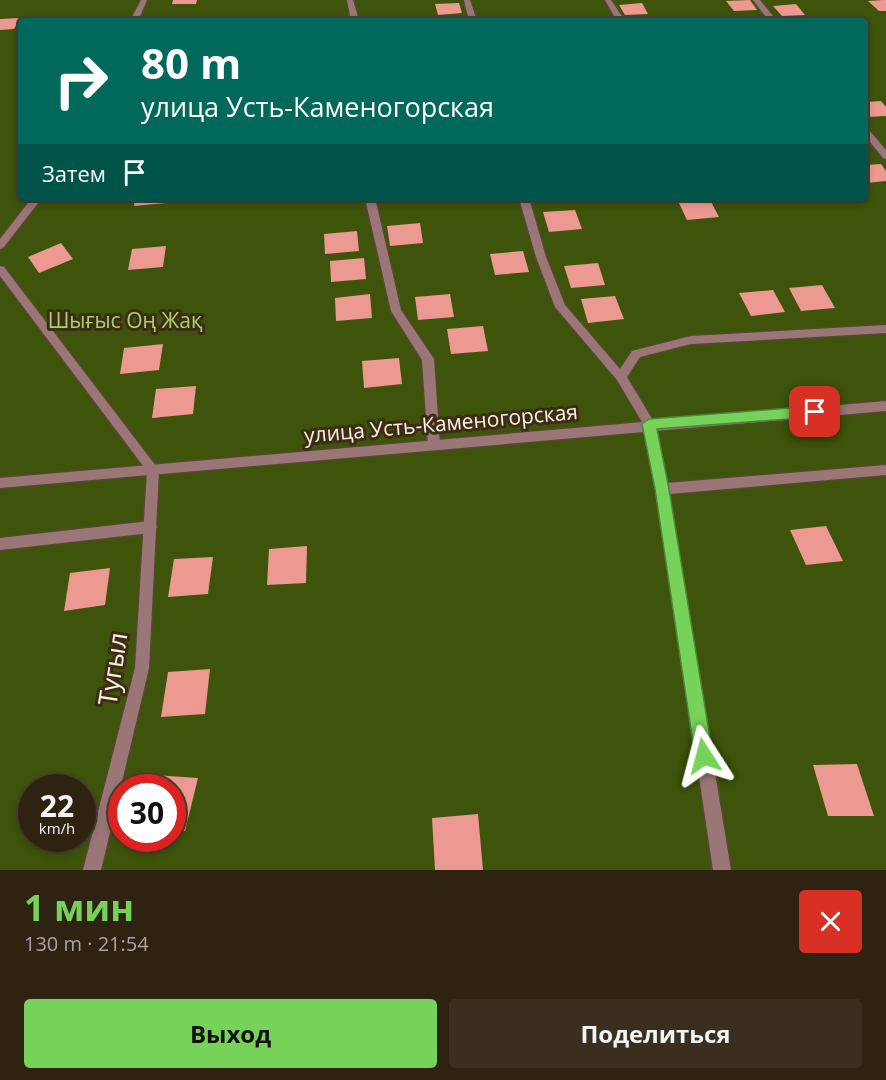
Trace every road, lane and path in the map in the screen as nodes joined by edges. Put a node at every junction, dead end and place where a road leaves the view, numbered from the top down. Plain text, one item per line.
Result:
1 (144, 0) edge
2 (350, 0) edge
3 (467, 0) edge
4 (608, 0) edge
5 (756, 0) edge
6 (135, 18) edge
7 (354, 18) edge
8 (472, 18) edge
9 (619, 18) edge
10 (771, 18) edge
11 (868, 134) edge
12 (868, 148) edge
13 (879, 148) junction
14 (886, 156) edge
15 (35, 201) edge
16 (371, 201) edge
17 (525, 201) edge
18 (0, 246) edge
19 (0, 269) edge
20 (886, 329) edge
21 (621, 376) junction
22 (886, 406) edge
23 (649, 424) junction
24 (434, 445) junction
25 (153, 470) junction
26 (886, 470) edge
27 (0, 483) edge
28 (662, 489) junction
29 (150, 527) junction
30 (0, 544) edge
31 (93, 870) edge
32 (722, 870) edge

1 - 6 street
2 - 7 street
3 - 8 street
4 - 9 street
5 - 10 street
11 - 13 street
12 - 13 street
13 - 14 street
15 - 18 street
16 - 24 street
17 - 21 street
19 - 25 street
20 - 21 street
21 - 23 street
22 - 23 street, улица Усть-Каменогорская
23 - 24 street, улица Усть-Каменогорская
23 - 28 street
24 - 25 street, улица Усть-Каменогорская
25 - 27 street, улица Усть-Каменогорская
25 - 29 street, Тугыл
26 - 28 street
28 - 32 street
29 - 30 street
29 - 31 street, Тугыл

